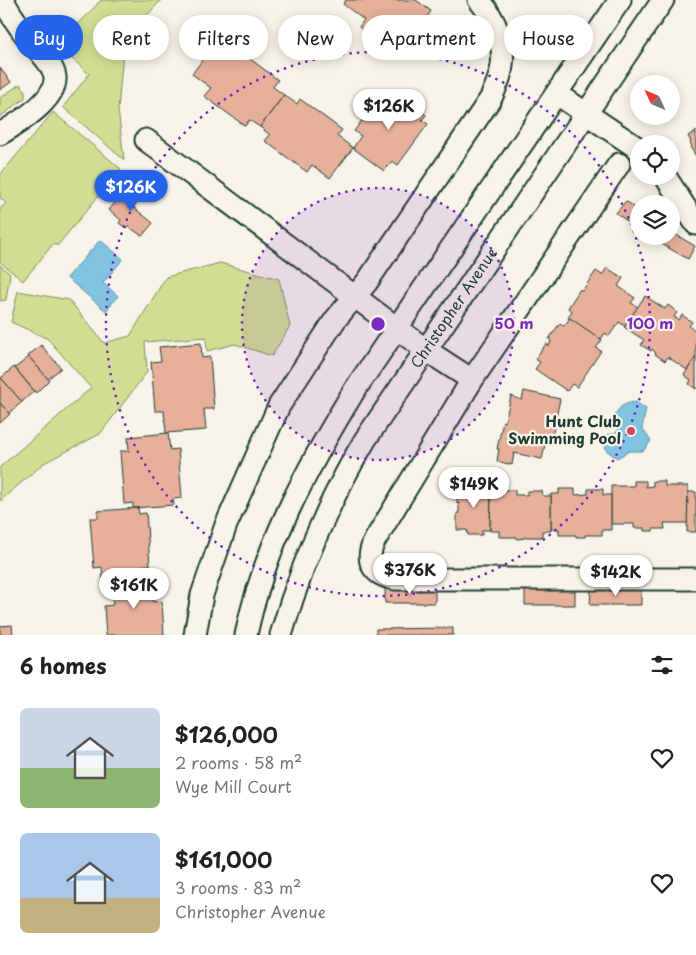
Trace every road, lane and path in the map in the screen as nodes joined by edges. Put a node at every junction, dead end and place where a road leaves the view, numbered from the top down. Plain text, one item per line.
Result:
1 (3, 0) edge
2 (479, 0) edge
3 (620, 0) edge
4 (663, 0) edge
5 (557, 94) junction
6 (586, 114) junction
7 (0, 134) edge
8 (146, 140) dead end
9 (630, 143) edge
10 (619, 164) dead end
11 (671, 185) edge
12 (696, 224) edge
13 (354, 296) junction
14 (397, 328) junction
15 (426, 350) junction
16 (472, 380) junction
17 (696, 579) edge
18 (195, 635) edge
19 (246, 635) edge
20 (281, 635) edge

1 - 7 street
2 - 13 street
3 - 5 street
4 - 6 street, Christopher Avenue
5 - 6 street
5 - 14 street
6 - 9 street
6 - 15 street, Christopher Avenue
8 - 13 street
10 - 16 street
11 - 12 street
13 - 14 street
13 - 18 street
14 - 15 street
14 - 19 street
15 - 16 street
15 - 20 street, Christopher Avenue
16 - 17 street

